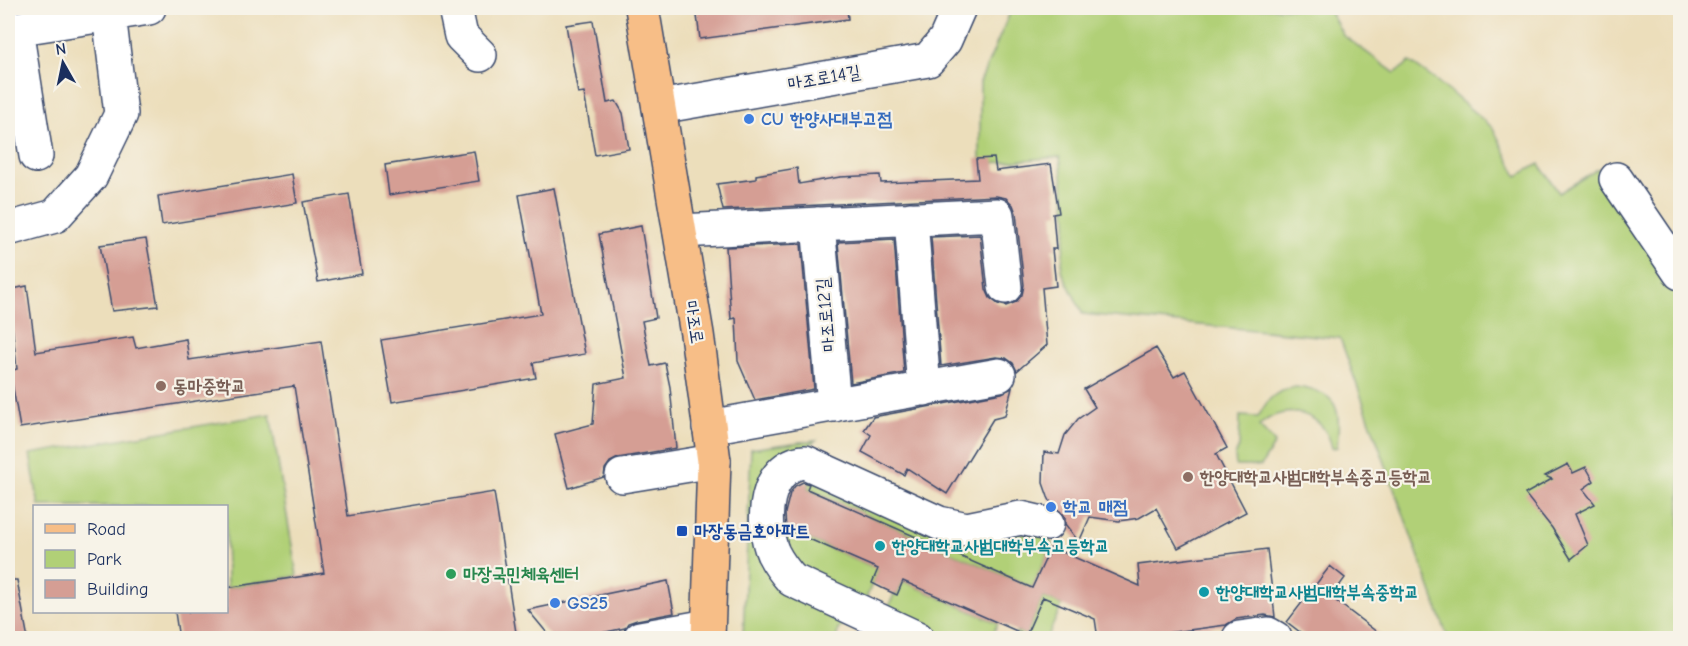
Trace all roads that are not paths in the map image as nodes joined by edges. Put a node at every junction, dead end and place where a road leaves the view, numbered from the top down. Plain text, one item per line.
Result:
1 (149, 8) edge
2 (455, 8) edge
3 (642, 8) edge
4 (958, 8) edge
5 (109, 14) junction
6 (12, 30) edge
7 (480, 55) dead end
8 (659, 107) junction
9 (36, 156) dead end
10 (1616, 179) dead end
11 (911, 219) junction
12 (818, 224) junction
13 (8, 229) edge
14 (680, 231) junction
15 (1680, 273) edge
16 (1005, 287) dead end
17 (999, 375) dead end
18 (924, 389) junction
19 (834, 405) junction
20 (710, 427) junction
21 (714, 460) junction
22 (622, 476) dead end
23 (1047, 524) dead end
24 (708, 632) edge
25 (640, 639) edge
26 (917, 639) edge
27 (1239, 639) edge
28 (1275, 639) edge

1 - 5 street
2 - 7 street
3 - 8 main road, 마조로
4 - 8 street, 마조로14길
5 - 6 street
5 - 13 street
6 - 9 street
8 - 14 main road, 마조로
10 - 15 street
11 - 12 street
11 - 16 street
11 - 18 street
12 - 14 street
12 - 19 street, 마조로12길
14 - 20 main road, 마조로
17 - 18 street
18 - 19 street
19 - 20 street
20 - 21 main road, 마조로
21 - 22 street
21 - 24 main road, 마조로
23 - 26 street
24 - 25 street
27 - 28 street

